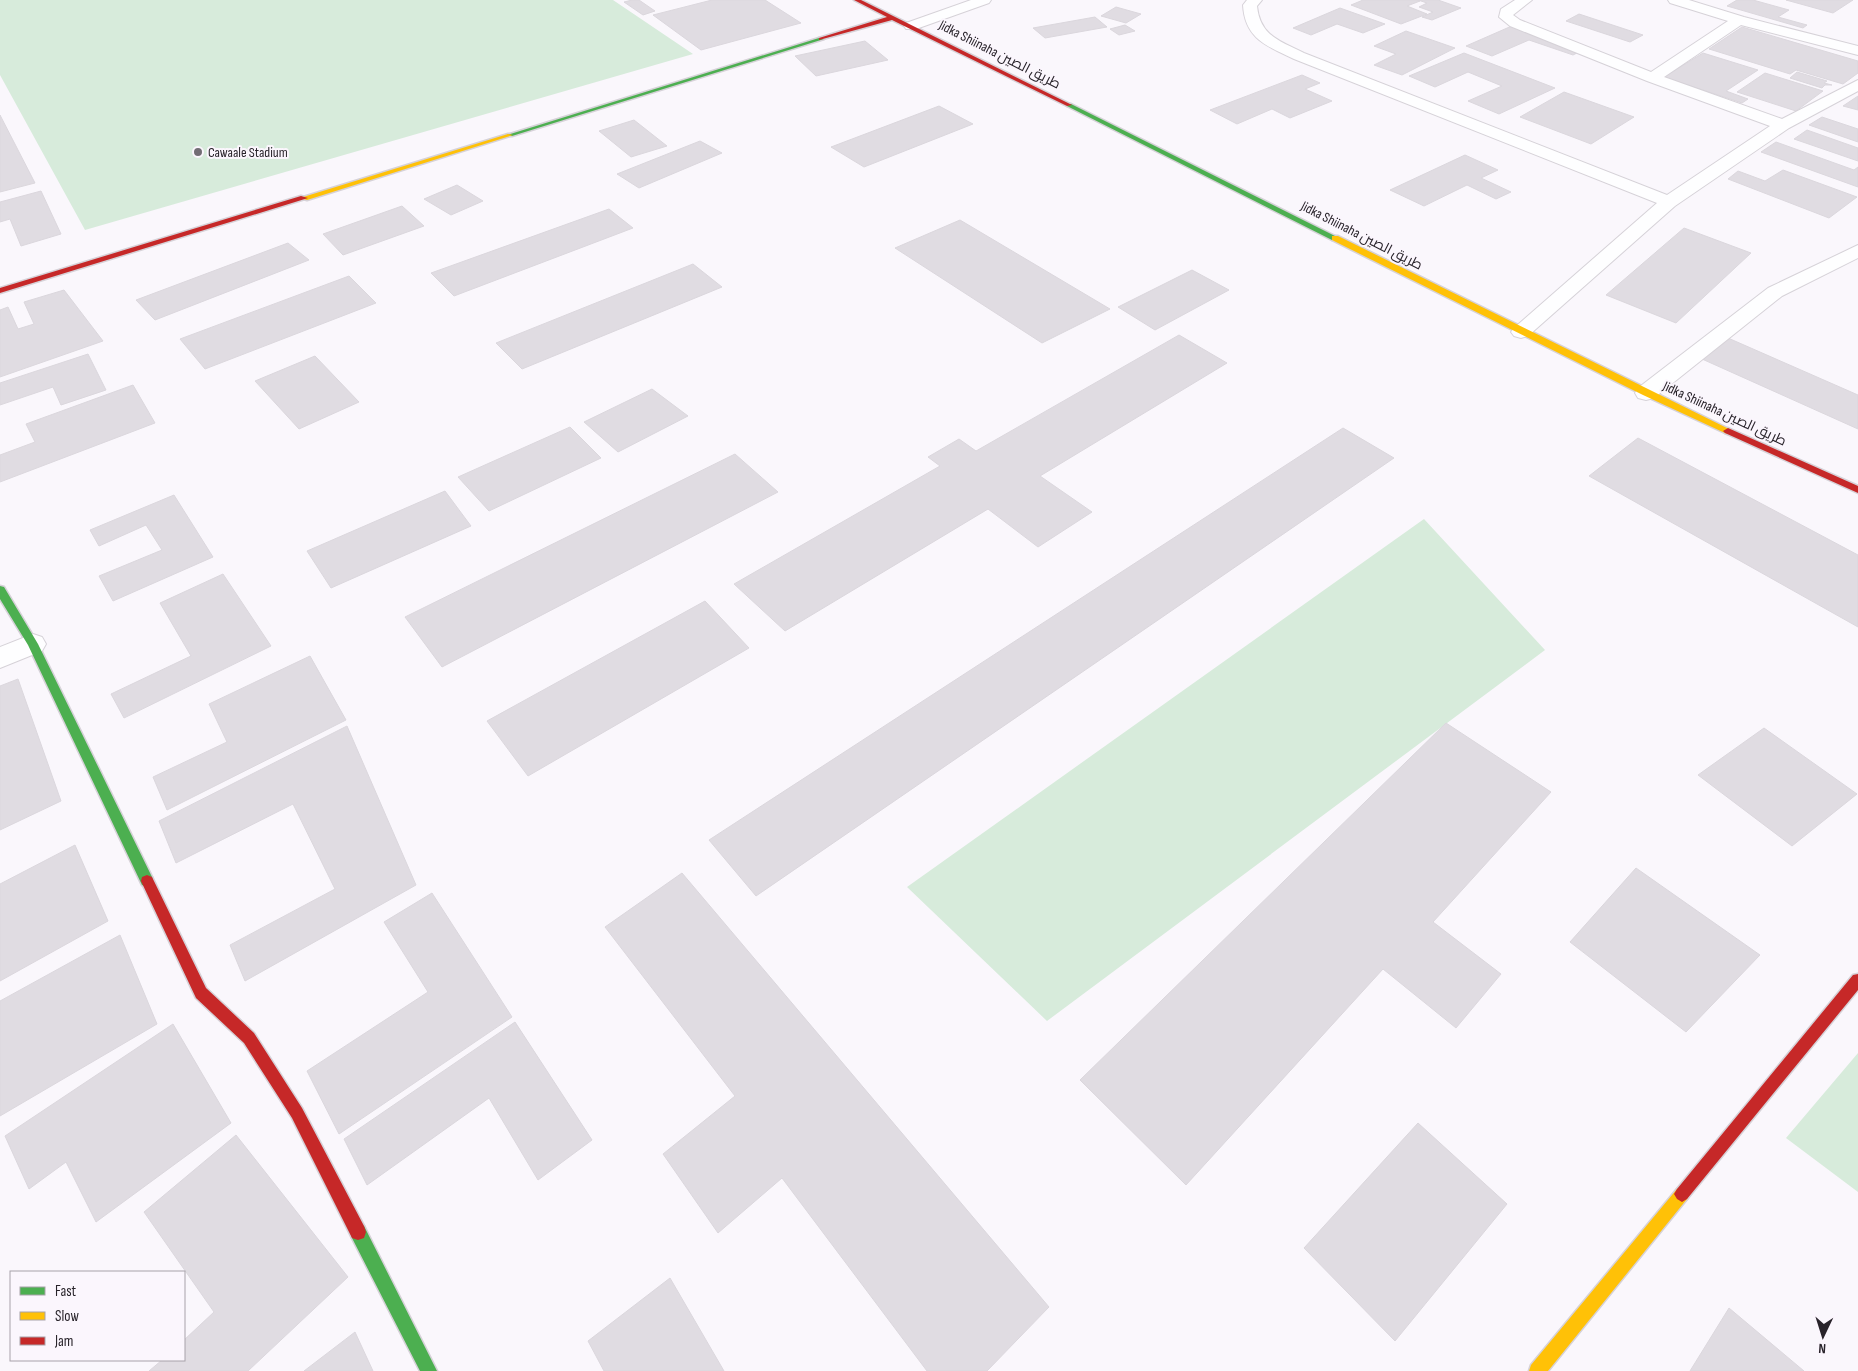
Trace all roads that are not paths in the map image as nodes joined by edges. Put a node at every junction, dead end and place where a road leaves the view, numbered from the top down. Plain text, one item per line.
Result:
1 (857, 0) edge
2 (984, 0) edge
3 (1256, 0) edge
4 (1525, 0) edge
5 (1675, 0) edge
6 (891, 18) junction
7 (1738, 20) junction
8 (911, 26) junction
9 (1858, 51) edge
10 (1652, 78) junction
11 (1858, 85) edge
12 (1784, 125) junction
13 (1669, 202) junction
14 (1858, 251) edge
15 (0, 291) edge
16 (1521, 332) junction
17 (1646, 394) junction
18 (1858, 490) edge
19 (0, 590) edge
20 (33, 644) junction
21 (0, 658) edge
22 (1858, 980) edge
23 (429, 1371) edge
24 (1537, 1371) edge

1 - 6 street, Jidka Shiinaha طريق الصين
2 - 8 street
3 - 13 street
4 - 10 street
5 - 7 street
6 - 8 street, Jidka Shiinaha طريق الصين
6 - 15 street
7 - 9 street
7 - 10 street
8 - 16 street, Jidka Shiinaha طريق الصين
10 - 12 street
11 - 12 street
12 - 13 street
13 - 16 street
14 - 17 street
16 - 17 street, Jidka Shiinaha طريق الصين
17 - 18 street, Jidka Shiinaha طريق الصين
19 - 20 street
20 - 21 street
20 - 23 street
22 - 24 street

